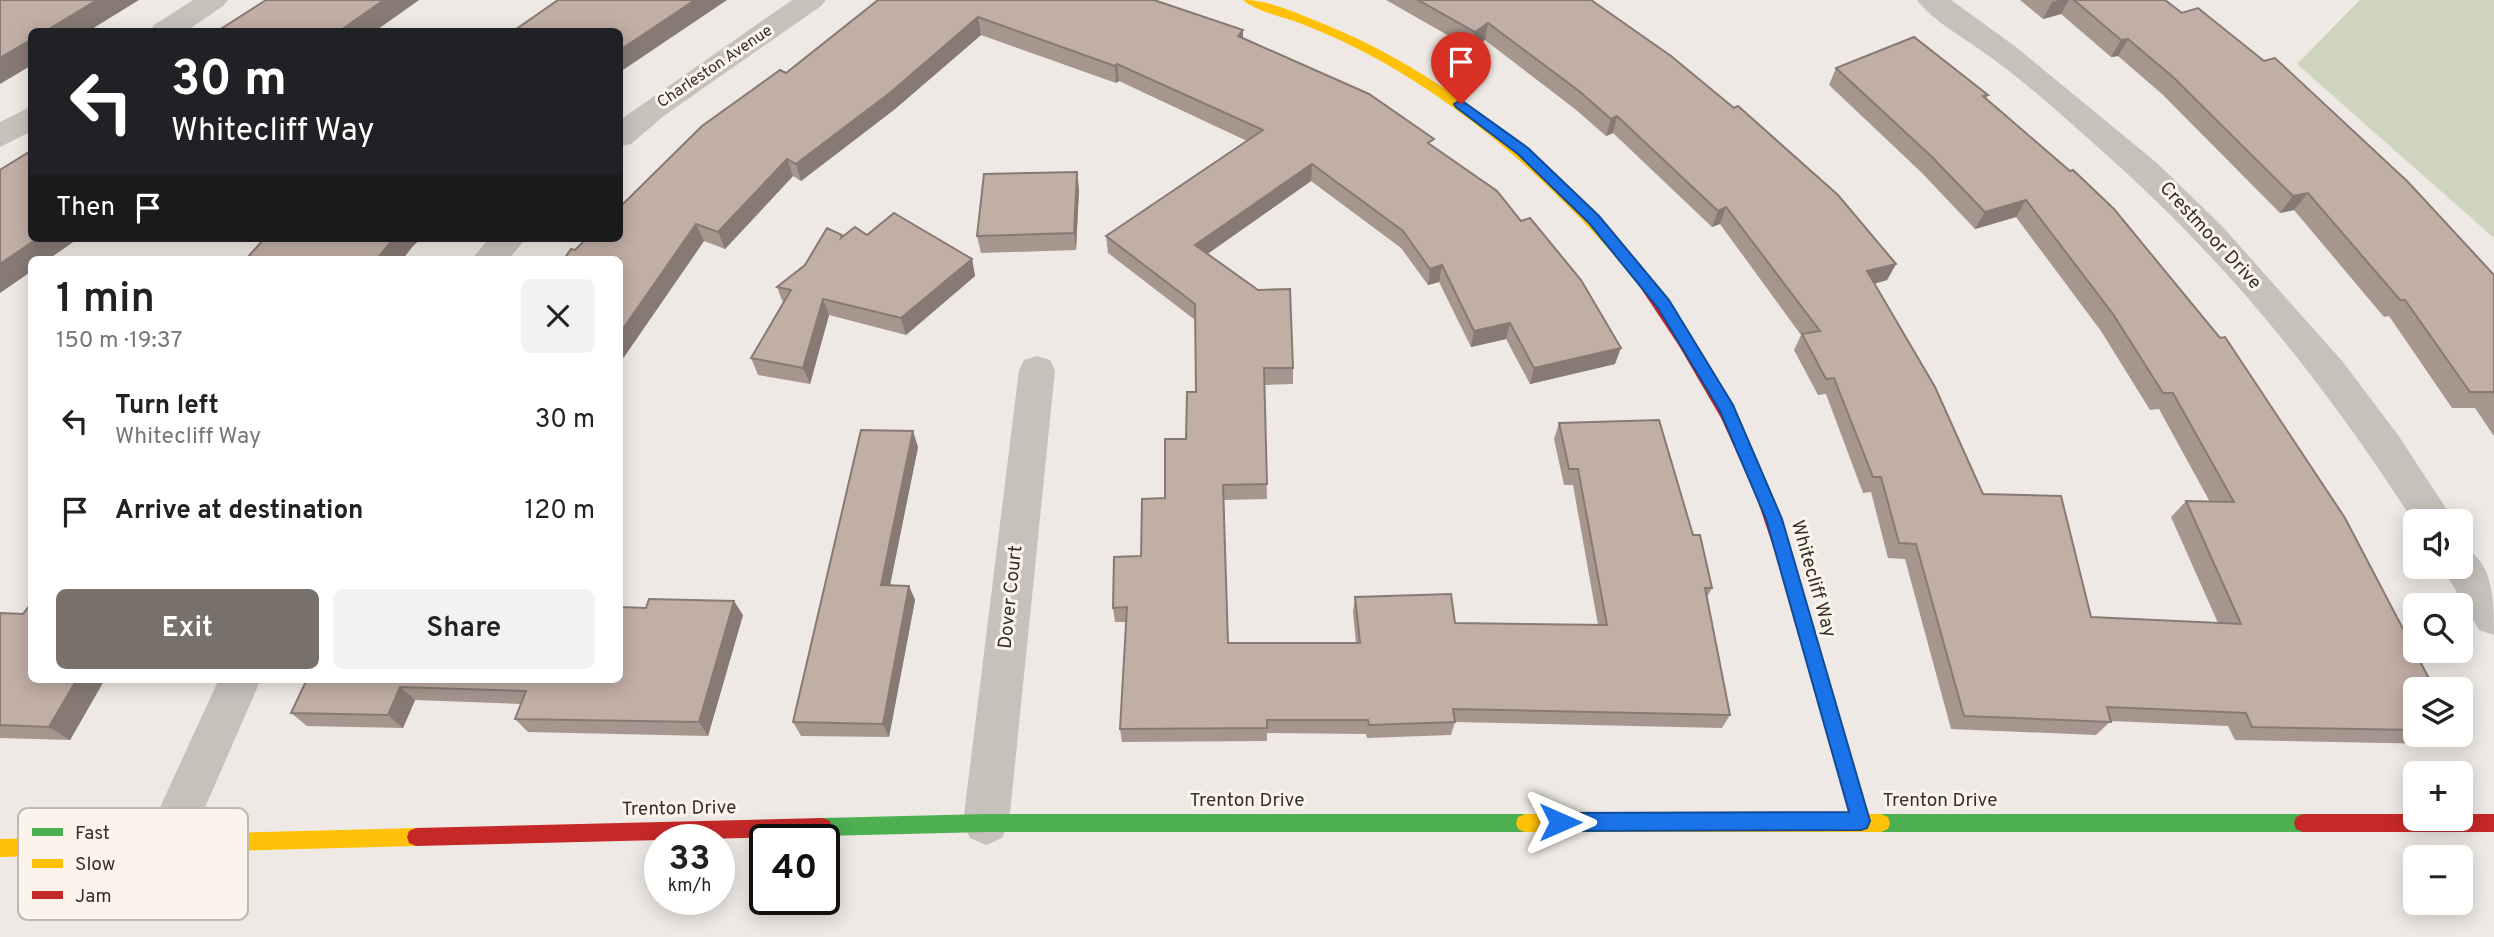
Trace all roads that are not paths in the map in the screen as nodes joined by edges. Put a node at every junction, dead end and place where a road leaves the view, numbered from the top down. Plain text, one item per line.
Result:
1 (213, 0) edge
2 (811, 0) edge
3 (1249, 0) edge
4 (1932, 0) edge
5 (170, 28) edge
6 (28, 118) edge
7 (623, 134) edge
8 (0, 136) edge
9 (505, 242) edge
10 (492, 256) edge
11 (1037, 370) dead end
12 (2427, 509) edge
13 (2470, 579) edge
14 (2494, 617) edge
15 (238, 683) edge
16 (182, 808) edge
17 (1861, 821) junction
18 (986, 823) junction
19 (2494, 823) edge
20 (248, 840) edge
21 (18, 847) edge
22 (0, 848) edge

1 - 5 street
2 - 7 street, Charleston Avenue
3 - 17 street, Whitecliff Way
4 - 12 street, Crestmoor Drive
6 - 8 street
9 - 10 street
11 - 18 street, Dover Court
13 - 14 street
15 - 16 street
17 - 18 street, Trenton Drive
17 - 19 street, Trenton Drive
18 - 20 street, Trenton Drive
21 - 22 street, Trenton Drive

